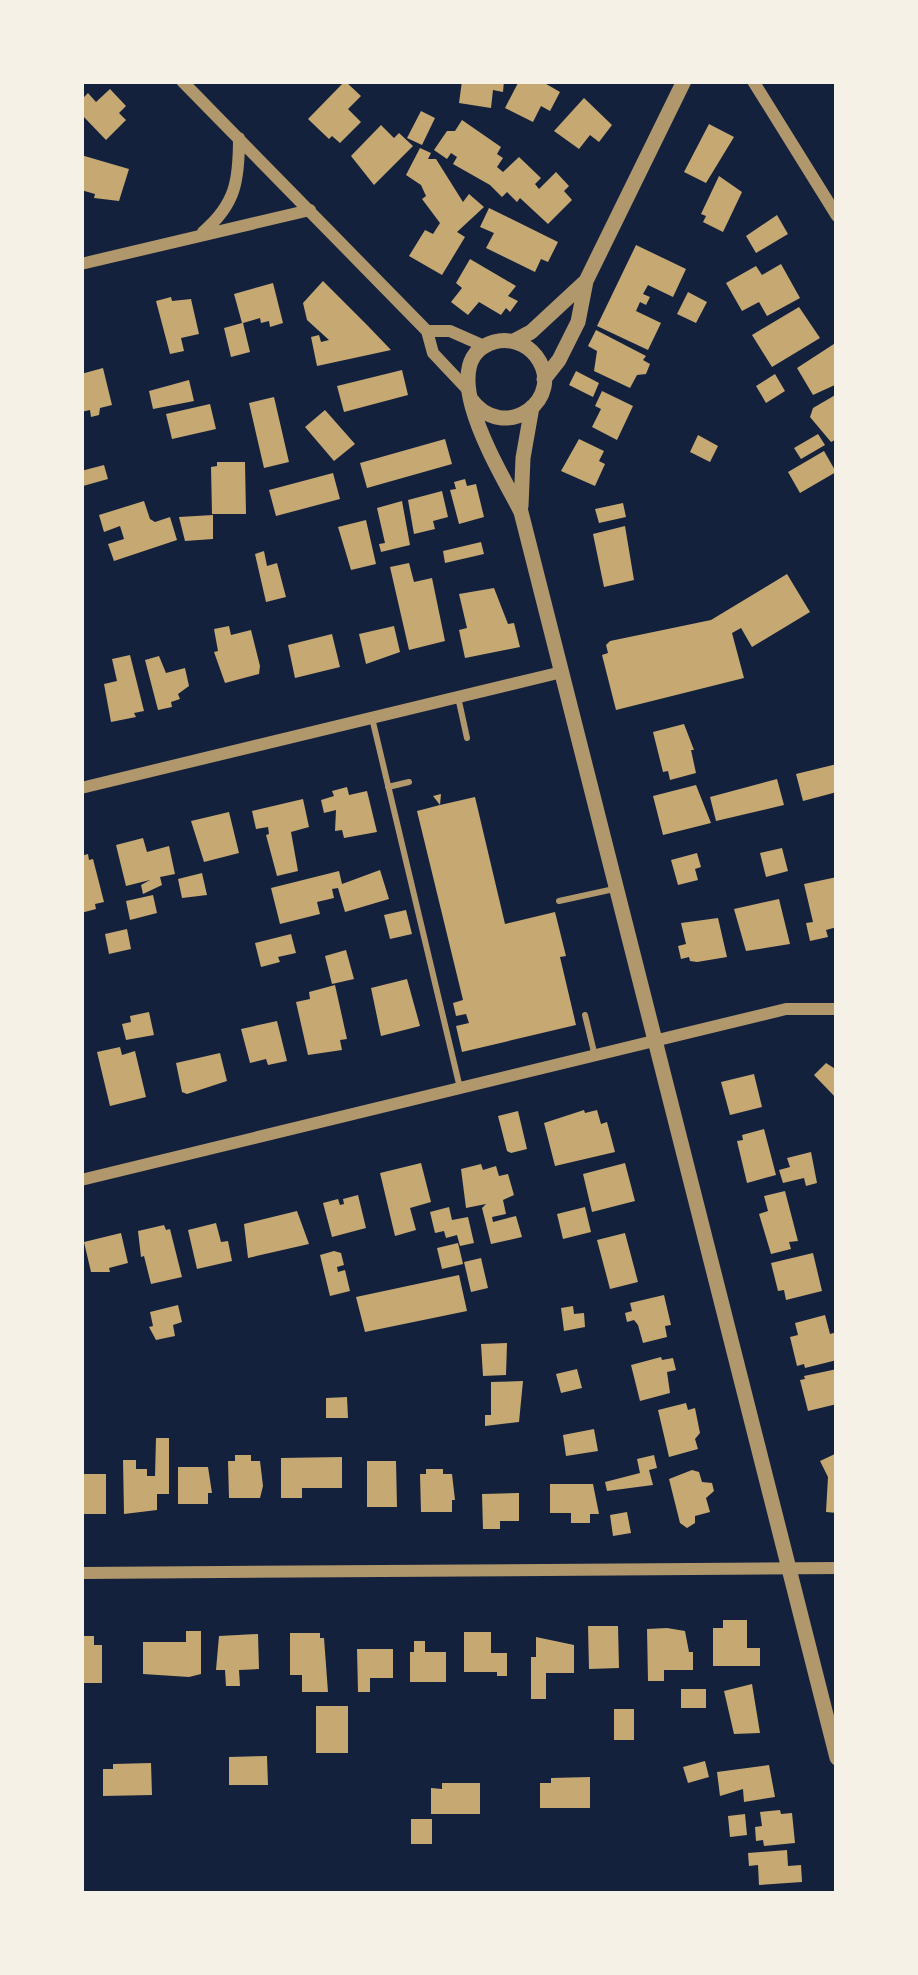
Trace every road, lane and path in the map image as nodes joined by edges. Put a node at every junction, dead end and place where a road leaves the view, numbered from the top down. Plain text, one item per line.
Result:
1 (182, 81) edge
2 (684, 81) edge
3 (753, 81) edge
4 (239, 138) junction
5 (310, 210) junction
6 (837, 216) edge
7 (197, 236) junction
8 (81, 264) edge
9 (586, 281) junction
10 (427, 331) junction
11 (514, 341) junction
12 (484, 346) junction
13 (544, 380) junction
14 (468, 393) junction
15 (532, 407) junction
16 (521, 512) junction
17 (562, 672) junction
18 (458, 697) junction
19 (372, 718) junction
20 (467, 738) dead end
21 (410, 782) dead end
22 (388, 787) junction
23 (81, 788) edge
24 (616, 888) junction
25 (559, 901) dead end
26 (837, 1009) edge
27 (584, 1015) dead end
28 (655, 1041) junction
29 (595, 1056) junction
30 (460, 1088) junction
31 (81, 1180) edge
32 (837, 1568) edge
33 (789, 1570) junction
34 (81, 1573) edge
35 (837, 1758) edge

1 - 4 street
2 - 9 street
3 - 6 street
4 - 5 street
4 - 7 street
5 - 7 street
5 - 10 street
7 - 8 street
9 - 11 street
9 - 13 street
10 - 12 street
10 - 14 street
11 - 12 street
11 - 13 street
12 - 14 street
13 - 15 street
14 - 15 street
14 - 16 street
15 - 16 street
16 - 17 street
17 - 18 street
17 - 24 street
18 - 19 street
18 - 20 lane
19 - 22 lane
19 - 23 street
21 - 22 lane
22 - 30 lane
24 - 25 lane
24 - 28 street
26 - 28 street
27 - 29 lane
28 - 29 street
28 - 33 street
29 - 30 street
30 - 31 street
32 - 33 street
33 - 34 street
33 - 35 street

